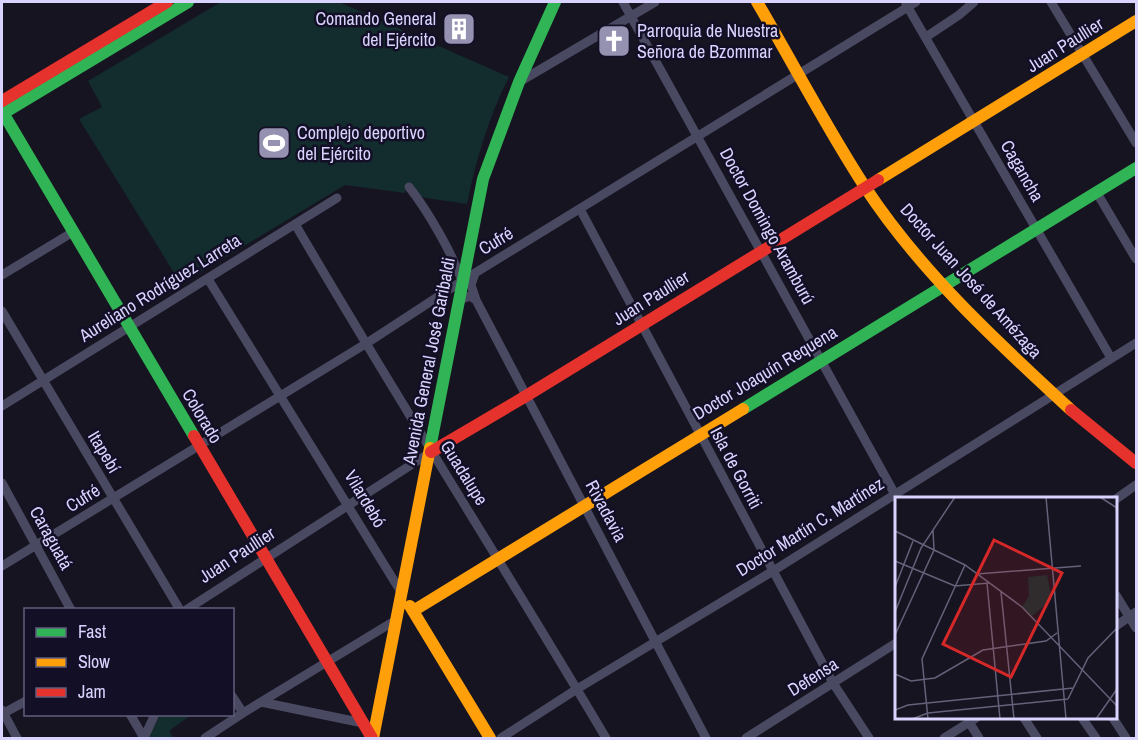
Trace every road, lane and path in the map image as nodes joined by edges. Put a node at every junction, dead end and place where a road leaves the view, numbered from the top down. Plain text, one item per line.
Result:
1 (167, 2) edge
2 (188, 2) edge
3 (555, 2) edge
4 (623, 2) edge
5 (655, 2) edge
6 (757, 2) edge
7 (974, 2) edge
8 (1052, 2) edge
9 (909, 3) edge
10 (631, 16) junction
11 (1137, 21) edge
12 (926, 38) junction
13 (1083, 54) junction
14 (800, 74) junction
15 (519, 82) junction
16 (2, 110) edge
17 (974, 122) junction
18 (699, 137) junction
19 (1137, 143) edge
20 (1137, 168) edge
21 (865, 187) junction
22 (409, 188) dead end
23 (1097, 192) junction
24 (337, 198) dead end
25 (580, 209) junction
26 (295, 224) junction
27 (1037, 230) junction
28 (73, 232) junction
29 (761, 250) junction
30 (468, 254) junction
31 (451, 256) junction
32 (1137, 259) edge
33 (475, 273) junction
34 (2, 275) edge
35 (208, 279) junction
36 (462, 281) junction
37 (944, 285) junction
38 (459, 300) junction
39 (476, 300) junction
40 (2, 311) edge
41 (128, 326) junction
42 (642, 326) junction
43 (367, 343) junction
44 (1137, 343) edge
45 (1111, 358) junction
46 (821, 360) junction
47 (42, 381) junction
48 (1053, 394) junction
49 (281, 396) junction
50 (526, 396) junction
51 (2, 406) edge
52 (699, 435) junction
53 (199, 446) junction
54 (430, 452) junction
55 (1137, 463) edge
56 (2, 483) edge
57 (1137, 485) edge
58 (896, 496) edge
59 (113, 498) junction
60 (1117, 498) edge
61 (348, 506) junction
62 (584, 506) junction
63 (36, 546) junction
64 (266, 557) junction
65 (498, 558) junction
66 (2, 566) edge
67 (772, 571) junction
68 (401, 592) junction
69 (1117, 596) edge
70 (70, 608) edge
71 (179, 608) edge
72 (188, 608) edge
73 (413, 611) junction
74 (1133, 614) edge
75 (396, 620) junction
76 (1117, 625) edge
77 (1137, 628) edge
78 (655, 642) junction
79 (895, 644) edge
80 (327, 663) junction
81 (833, 683) junction
82 (577, 689) junction
83 (234, 699) edge
84 (24, 702) edge
85 (261, 702) junction
86 (2, 713) edge
87 (243, 713) junction
88 (131, 716) edge
89 (154, 716) edge
90 (1025, 719) edge
91 (1083, 719) edge
92 (1114, 719) edge
93 (972, 720) edge
94 (363, 723) junction
95 (17, 738) edge
96 (144, 738) edge
97 (205, 738) edge
98 (373, 738) edge
99 (490, 738) edge
100 (501, 738) edge
101 (606, 738) edge
102 (706, 738) edge
103 (746, 738) edge
104 (869, 738) edge
105 (944, 738) edge
106 (979, 738) edge
107 (1037, 738) edge
108 (1096, 738) edge
109 (1126, 738) edge

1 - 16 street
2 - 16 street
3 - 15 street, Avenida General José Garibaldi
4 - 10 street, Doctor Domingo Aramburú
5 - 10 street
6 - 14 street, Doctor Juan José de Amézaga
7 - 12 street
8 - 13 street
9 - 12 street, Cagancha
9 - 14 street, Cufré
10 - 15 street
10 - 18 street, Doctor Domingo Aramburú
11 - 13 street, Juan Paullier
12 - 17 street, Cagancha
13 - 17 street, Juan Paullier
13 - 19 street
14 - 18 street, Cufré
14 - 21 street, Doctor Juan José de Amézaga
15 - 30 street, Avenida General José Garibaldi
16 - 28 street, Colorado
17 - 21 street, Juan Paullier
17 - 27 street, Cagancha
18 - 25 street, Cufré
18 - 29 street, Doctor Domingo Aramburú
20 - 23 street, Doctor Joaquín Requena
21 - 29 street, Juan Paullier
21 - 37 street, Doctor Juan José de Amézaga
22 - 31 street
23 - 27 street, Doctor Joaquín Requena
23 - 32 street
24 - 26 street, Aureliano Rodríguez Larreta
25 - 33 street, Cufré
25 - 42 street, Isla de Gorriti
26 - 35 street, Aureliano Rodríguez Larreta
26 - 43 street, Guadalupe
27 - 37 street, Doctor Joaquín Requena
27 - 45 street, Cagancha
28 - 34 street
28 - 41 street, Colorado
29 - 42 street, Juan Paullier
29 - 46 street, Doctor Domingo Aramburú
30 - 31 street
30 - 36 street, Avenida General José Garibaldi
31 - 36 street
33 - 36 street, Cufré
33 - 39 street, Rivadavia
35 - 41 street, Aureliano Rodríguez Larreta
35 - 49 street, Vilardebó
36 - 38 street, Avenida General José Garibaldi
36 - 43 street, Cufré
37 - 46 street, Doctor Joaquín Requena
37 - 48 street, Doctor Juan José de Amézaga
38 - 39 street
38 - 54 street, Avenida General José Garibaldi
39 - 50 street, Rivadavia
40 - 47 street, Itapebí
41 - 47 street, Aureliano Rodríguez Larreta
41 - 53 street, Colorado
42 - 50 street, Juan Paullier
42 - 52 street, Isla de Gorriti
43 - 49 street, Cufré
43 - 54 street, Guadalupe
44 - 45 street, Doctor Martín C. Martínez
45 - 48 street, Doctor Martín C. Martínez
46 - 52 street, Doctor Joaquín Requena
46 - 58 street, Doctor Domingo Aramburú
47 - 51 street, Aureliano Rodríguez Larreta
47 - 59 street, Itapebí
48 - 55 street, Doctor Juan José de Amézaga
48 - 58 street, Doctor Martín C. Martínez
49 - 53 street, Cufré
49 - 61 street, Vilardebó
50 - 54 street, Juan Paullier
50 - 62 street, Rivadavia
52 - 62 street, Doctor Joaquín Requena
52 - 67 street, Isla de Gorriti
53 - 59 street, Cufré
53 - 64 street, Colorado
54 - 61 street, Juan Paullier
54 - 65 street, Guadalupe
54 - 68 street, Avenida General José Garibaldi
56 - 63 street, Caraguatá
57 - 60 street
58 - 67 street, Doctor Martín C. Martínez
59 - 63 street, Cufré
59 - 71 street, Itapebí
61 - 64 street, Juan Paullier
61 - 68 street, Vilardebó
62 - 65 street, Doctor Joaquín Requena
62 - 78 street, Rivadavia
63 - 66 street, Cufré
63 - 70 street, Caraguatá
64 - 72 street, Juan Paullier
64 - 80 street, Colorado
65 - 73 street, Doctor Joaquín Requena
65 - 82 street, Guadalupe
67 - 78 street, Doctor Martín C. Martínez
67 - 81 street, Isla de Gorriti
68 - 73 street, Vilardebó
68 - 75 street, Avenida General José Garibaldi
69 - 74 street
73 - 99 street, Vilardebó
74 - 76 street
74 - 77 street
75 - 80 street
75 - 98 street, Avenida General José Garibaldi
78 - 82 street, Doctor Martín C. Martínez
78 - 102 street, Rivadavia
79 - 81 street, Defensa
80 - 85 street
80 - 94 street, Colorado
81 - 103 street, Defensa
81 - 104 street, Isla de Gorriti
82 - 100 street, Doctor Martín C. Martínez
82 - 101 street, Guadalupe
83 - 87 street
84 - 86 street
85 - 87 street
85 - 94 street
86 - 95 street
87 - 97 street
88 - 96 street
89 - 96 street
90 - 107 street
91 - 108 street
92 - 109 street
93 - 105 street
93 - 106 street
94 - 98 street, Colorado

